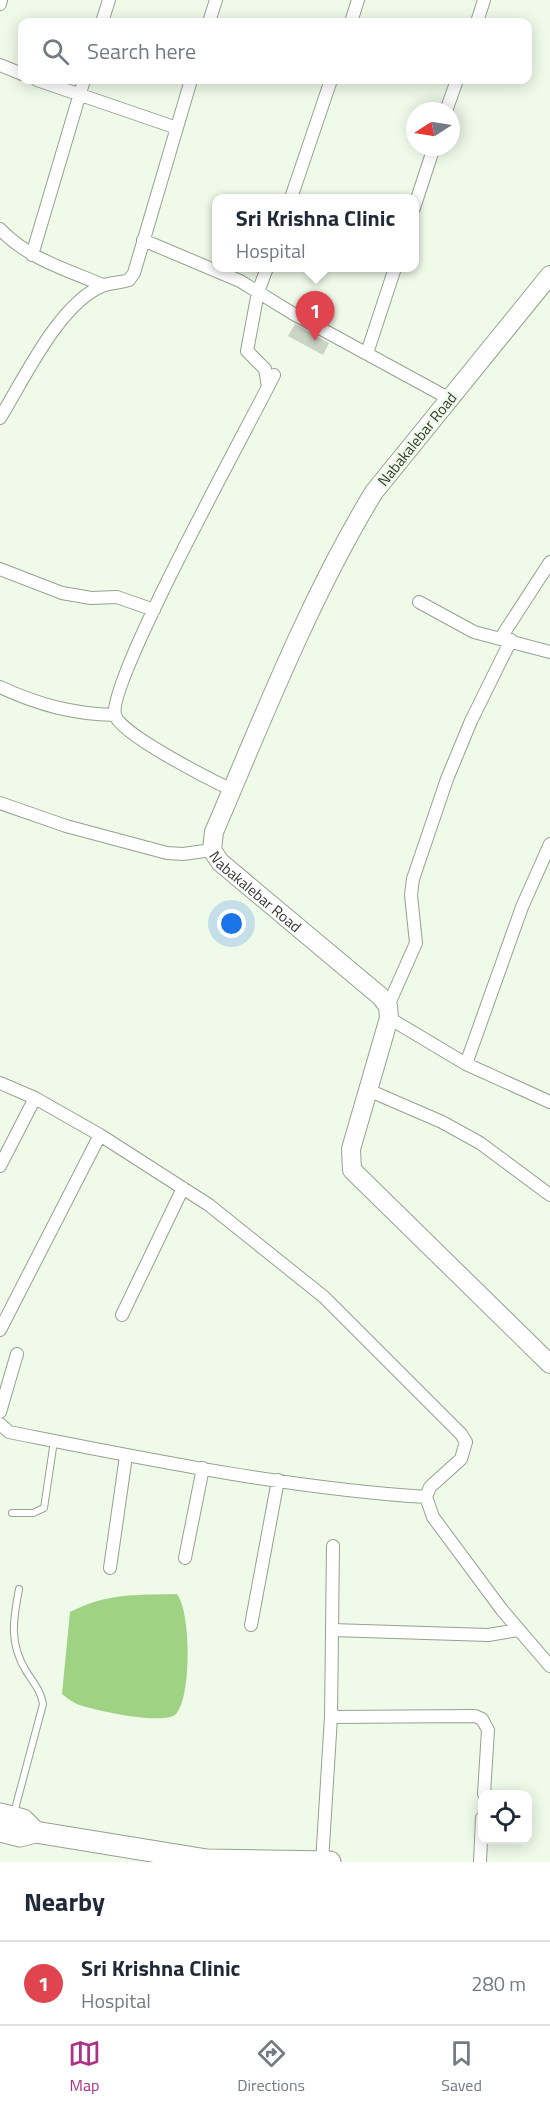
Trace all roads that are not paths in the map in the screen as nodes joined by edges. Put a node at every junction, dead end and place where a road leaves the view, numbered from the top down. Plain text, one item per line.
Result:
1 (109, 0) edge
2 (216, 0) edge
3 (358, 0) edge
4 (484, 0) edge
5 (103, 18) edge
6 (210, 18) edge
7 (352, 18) edge
8 (478, 18) edge
9 (0, 65) edge
10 (18, 72) edge
11 (48, 84) edge
12 (83, 84) edge
13 (190, 84) edge
14 (330, 84) edge
15 (456, 84) edge
16 (79, 95) junction
17 (449, 102) edge
18 (177, 128) junction
19 (431, 156) edge
20 (292, 194) edge
21 (419, 194) edge
22 (0, 229) edge
23 (143, 240) junction
24 (32, 255) junction
25 (212, 268) edge
26 (221, 272) edge
27 (265, 272) edge
28 (393, 272) edge
29 (550, 275) edge
30 (103, 285) junction
31 (258, 292) junction
32 (367, 353) junction
33 (274, 375) dead end
34 (268, 387) junction
35 (450, 399) junction
36 (0, 418) edge
37 (550, 562) edge
38 (0, 569) edge
39 (419, 602) dead end
40 (154, 610) junction
41 (506, 639) junction
42 (550, 652) edge
43 (0, 687) edge
44 (115, 715) junction
45 (232, 790) junction
46 (0, 803) edge
47 (550, 844) edge
48 (212, 850) junction
49 (389, 1012) junction
50 (466, 1064) junction
51 (0, 1083) edge
52 (368, 1090) junction
53 (35, 1098) junction
54 (550, 1102) edge
55 (100, 1135) junction
56 (0, 1166) edge
57 (183, 1188) junction
58 (550, 1196) edge
59 (122, 1315) dead end
60 (0, 1330) edge
61 (17, 1354) dead end
62 (550, 1364) edge
63 (1, 1404) edge
64 (0, 1424) edge
65 (54, 1441) junction
66 (126, 1456) junction
67 (203, 1468) junction
68 (278, 1480) junction
69 (426, 1497) junction
70 (12, 1513) dead end
71 (333, 1546) dead end
72 (185, 1558) dead end
73 (110, 1568) dead end
74 (19, 1589) dead end
75 (251, 1625) dead end
76 (332, 1630) junction
77 (518, 1630) junction
78 (550, 1666) edge
79 (332, 1717) junction
80 (484, 1790) edge
81 (4, 1821) edge
82 (481, 1844) edge
83 (282, 1861) edge
84 (322, 1862) edge
85 (330, 1862) edge
86 (480, 1862) edge

1 - 5 street
2 - 6 street
3 - 7 street
4 - 8 street
9 - 10 street
11 - 16 street
12 - 16 street
13 - 18 street
14 - 20 street
15 - 17 street
16 - 18 street
16 - 24 street
18 - 23 street
19 - 21 street
22 - 24 street
23 - 25 street
23 - 30 street
24 - 30 street
26 - 31 street
27 - 31 street
28 - 32 street
29 - 35 main road, Nabakalebar Road
30 - 36 street
31 - 32 street
31 - 34 street
32 - 35 street
33 - 34 street
34 - 40 street
35 - 45 main road, Nabakalebar Road
37 - 41 street
38 - 40 street
39 - 41 street
40 - 44 street
41 - 42 street
41 - 49 street
43 - 44 street
44 - 45 street
45 - 48 main road, Nabakalebar Road
46 - 48 street
47 - 50 street
48 - 49 main road, Nabakalebar Road
49 - 50 street
49 - 52 main road
50 - 54 street
51 - 53 street
52 - 58 street
52 - 62 main road
53 - 55 street
53 - 56 street
55 - 57 street
55 - 60 street
57 - 59 street
57 - 69 street
61 - 63 street
64 - 65 street
65 - 66 street
65 - 70 lane
66 - 67 street
66 - 73 street
67 - 68 street
67 - 72 street
68 - 69 street
68 - 75 street
69 - 77 street
71 - 76 street
74 - 81 lane
76 - 77 street
76 - 79 street
77 - 78 street
79 - 80 street
79 - 84 street
81 - 83 highway
82 - 86 street
83 - 84 highway
84 - 85 highway

